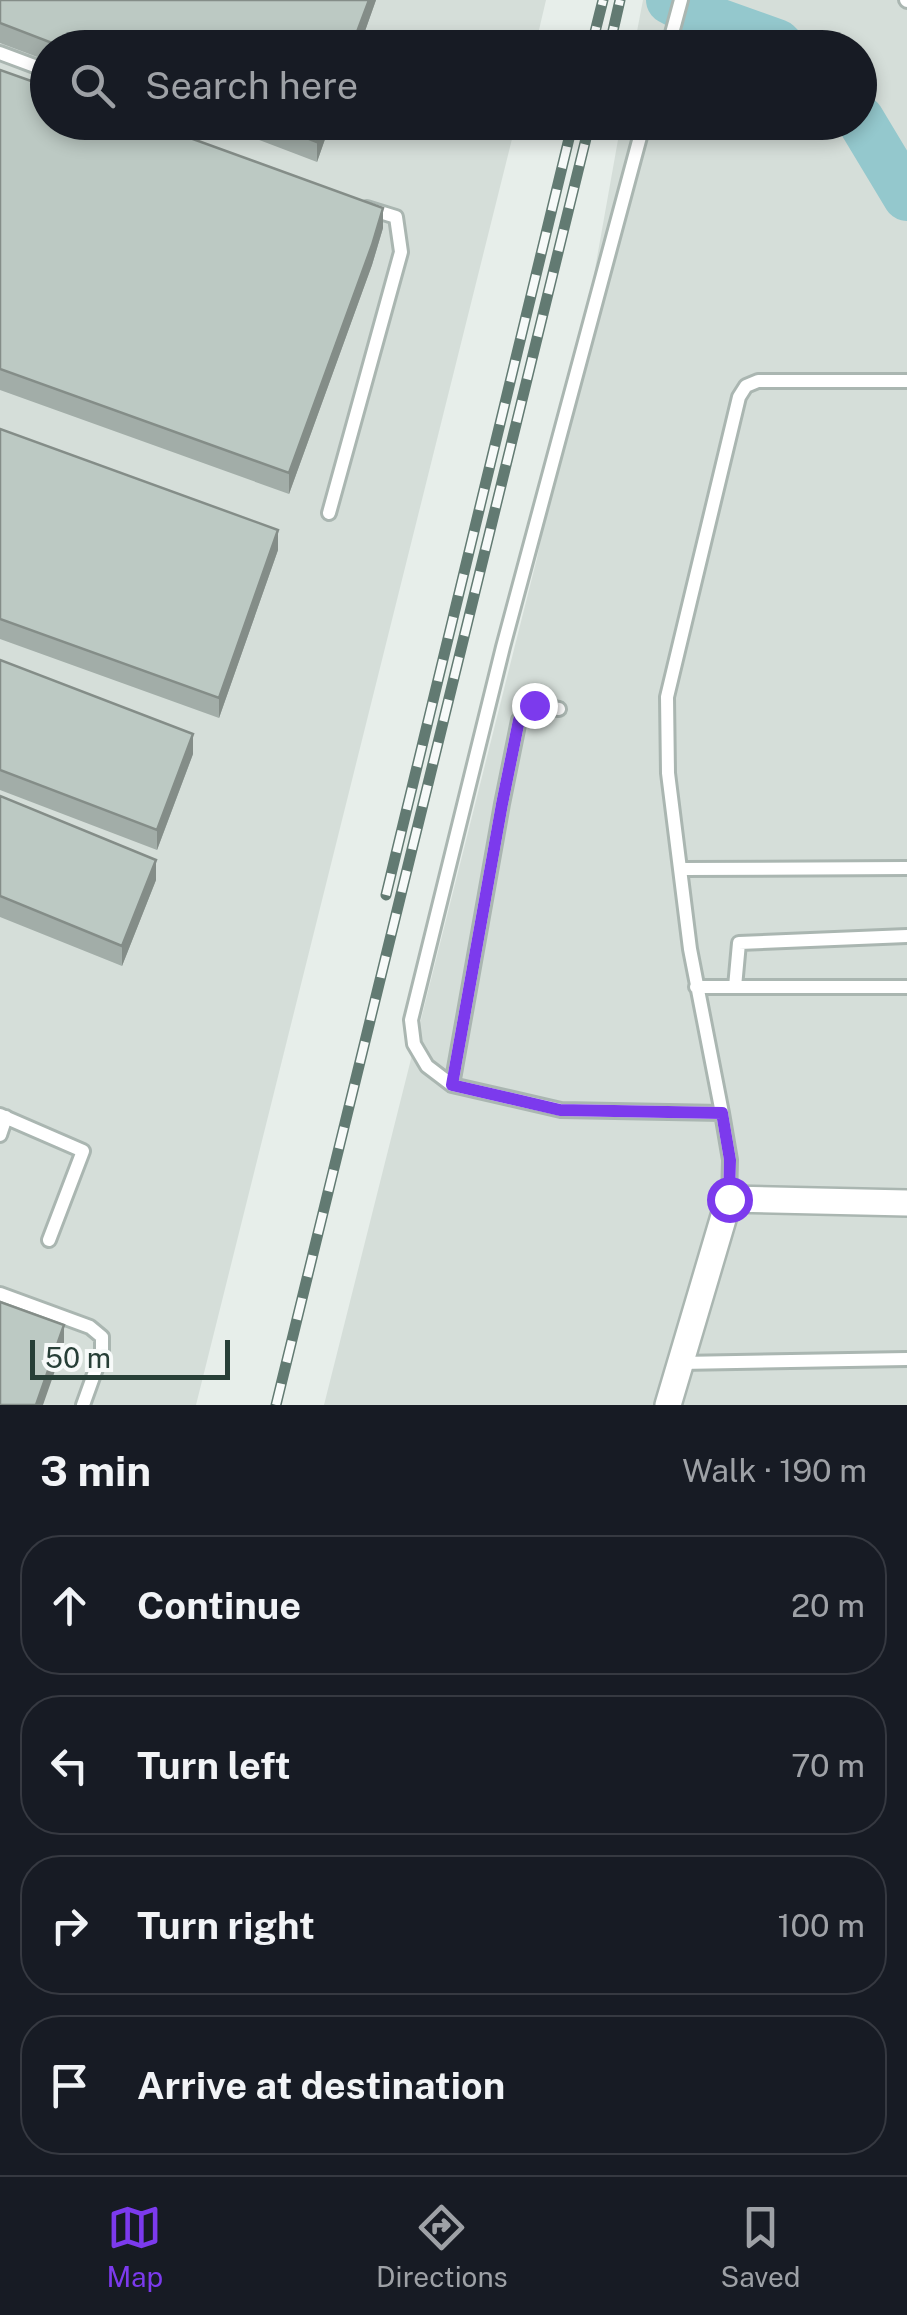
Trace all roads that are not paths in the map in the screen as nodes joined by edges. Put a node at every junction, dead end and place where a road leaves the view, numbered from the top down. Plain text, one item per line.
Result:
1 (681, 0) edge
2 (674, 30) edge
3 (0, 53) edge
4 (30, 64) edge
5 (639, 140) edge
6 (359, 205) edge
7 (907, 381) edge
8 (329, 513) dead end
9 (559, 709) dead end
10 (681, 868) junction
11 (907, 868) edge
12 (907, 936) edge
13 (735, 986) junction
14 (907, 986) edge
15 (696, 987) junction
16 (452, 1085) junction
17 (722, 1113) junction
18 (3, 1116) edge
19 (0, 1135) edge
20 (729, 1199) junction
21 (907, 1203) edge
22 (49, 1240) dead end
23 (0, 1294) edge
24 (907, 1360) edge
25 (680, 1363) junction
26 (83, 1405) edge
27 (668, 1405) edge

1 - 2 lane
3 - 4 lane
5 - 16 lane
6 - 8 lane
7 - 10 lane
9 - 16 lane
10 - 11 lane
10 - 15 lane
12 - 13 lane
13 - 14 lane
13 - 15 lane
15 - 17 lane
16 - 17 lane
17 - 20 lane
18 - 19 lane
18 - 22 lane
20 - 21 street
20 - 25 street
23 - 26 lane
24 - 25 lane
25 - 27 street

